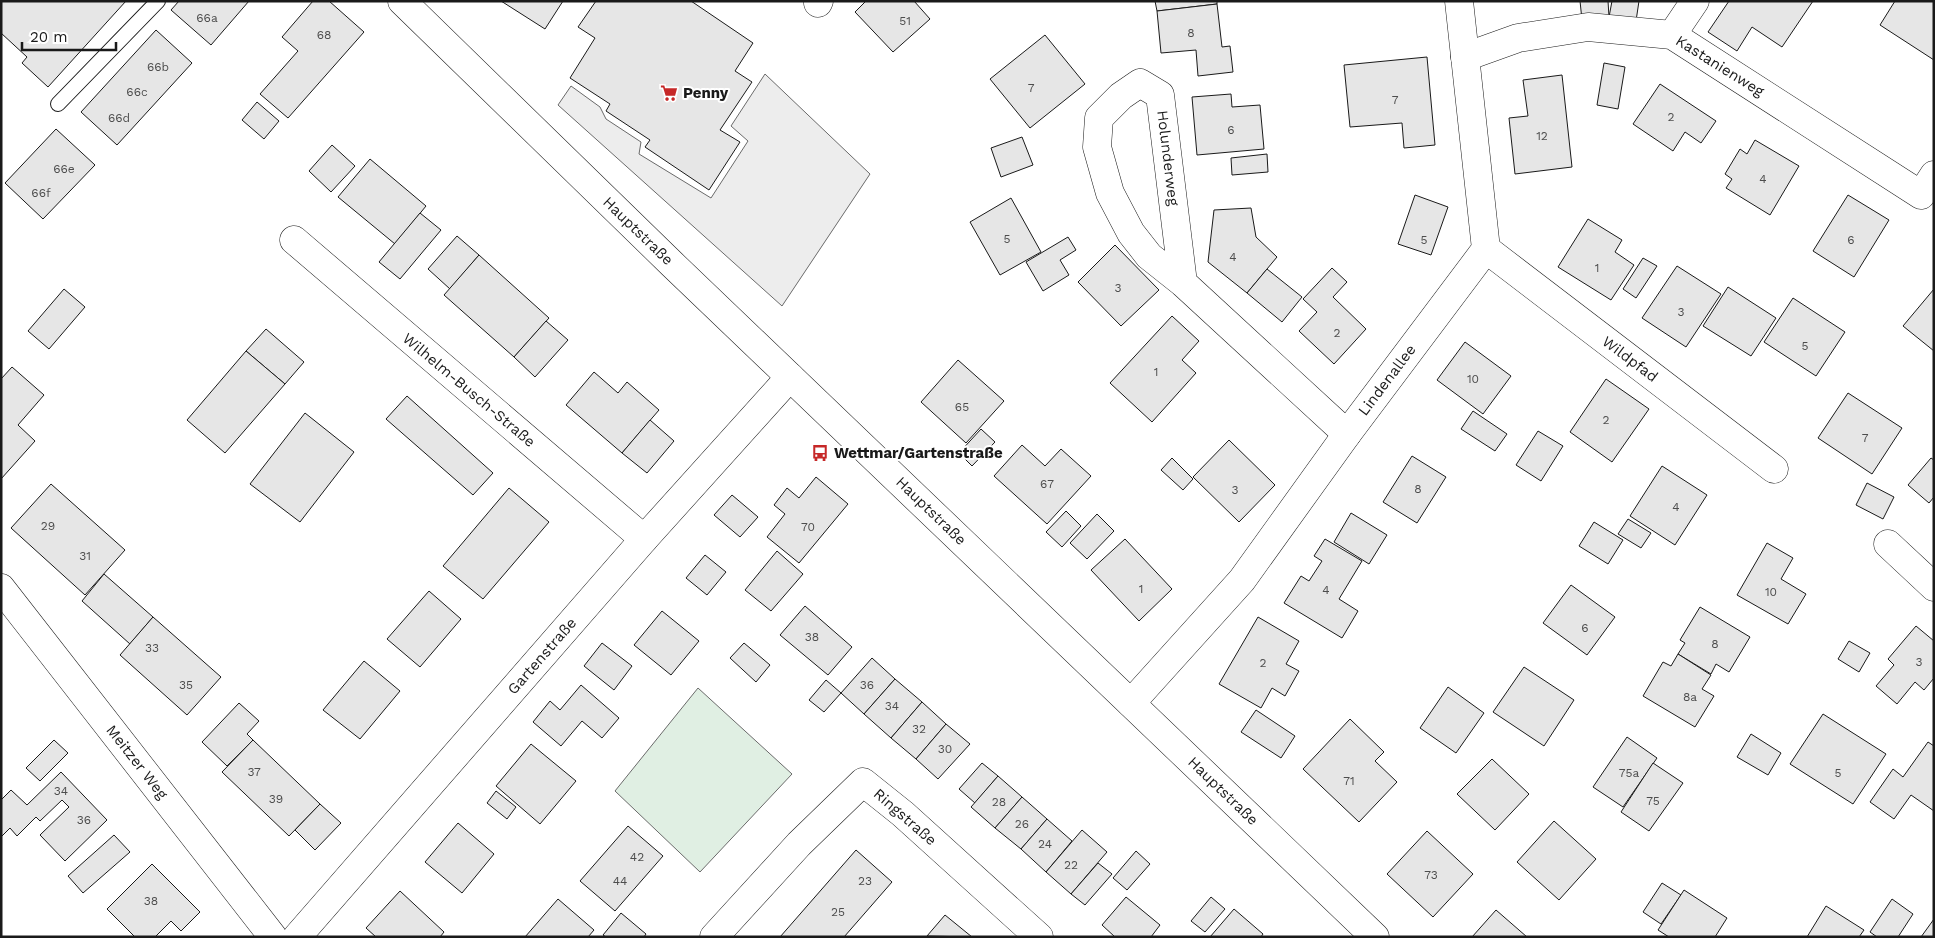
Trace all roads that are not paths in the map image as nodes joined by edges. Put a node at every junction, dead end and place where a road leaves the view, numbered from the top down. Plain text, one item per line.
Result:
1 (158, 1) edge
2 (402, 1) edge
3 (1459, 1) edge
4 (1695, 1) edge
5 (1672, 35) junction
6 (1465, 57) junction
7 (58, 104) dead end
8 (1927, 185) edge
9 (294, 240) dead end
10 (1486, 249) junction
11 (1183, 283) junction
12 (790, 377) junction
13 (1347, 434) junction
14 (1774, 469) dead end
15 (644, 539) junction
16 (1888, 544) dead end
17 (1934, 587) edge
18 (1, 588) edge
19 (1131, 703) junction
20 (273, 937) edge
21 (296, 937) edge
22 (714, 937) edge
23 (1039, 937) edge
24 (1374, 937) edge

1 - 7 lane
2 - 12 street, Hauptstraße
3 - 6 street
4 - 5 street
5 - 6 street, Kastanienweg
5 - 8 street, Kastanienweg
6 - 10 street
9 - 15 street, Wilhelm-Busch-Straße
10 - 13 street, Lindenallee
10 - 14 street, Wildpfad
11 - 11 street, Holunderweg
11 - 13 street, Holunderweg
12 - 15 street, Gartenstraße
12 - 19 street, Hauptstraße
13 - 19 street, Lindenallee
15 - 21 street, Gartenstraße
16 - 17 street
18 - 20 street, Meitzer Weg
19 - 24 street, Hauptstraße
22 - 23 street, Ringstraße

